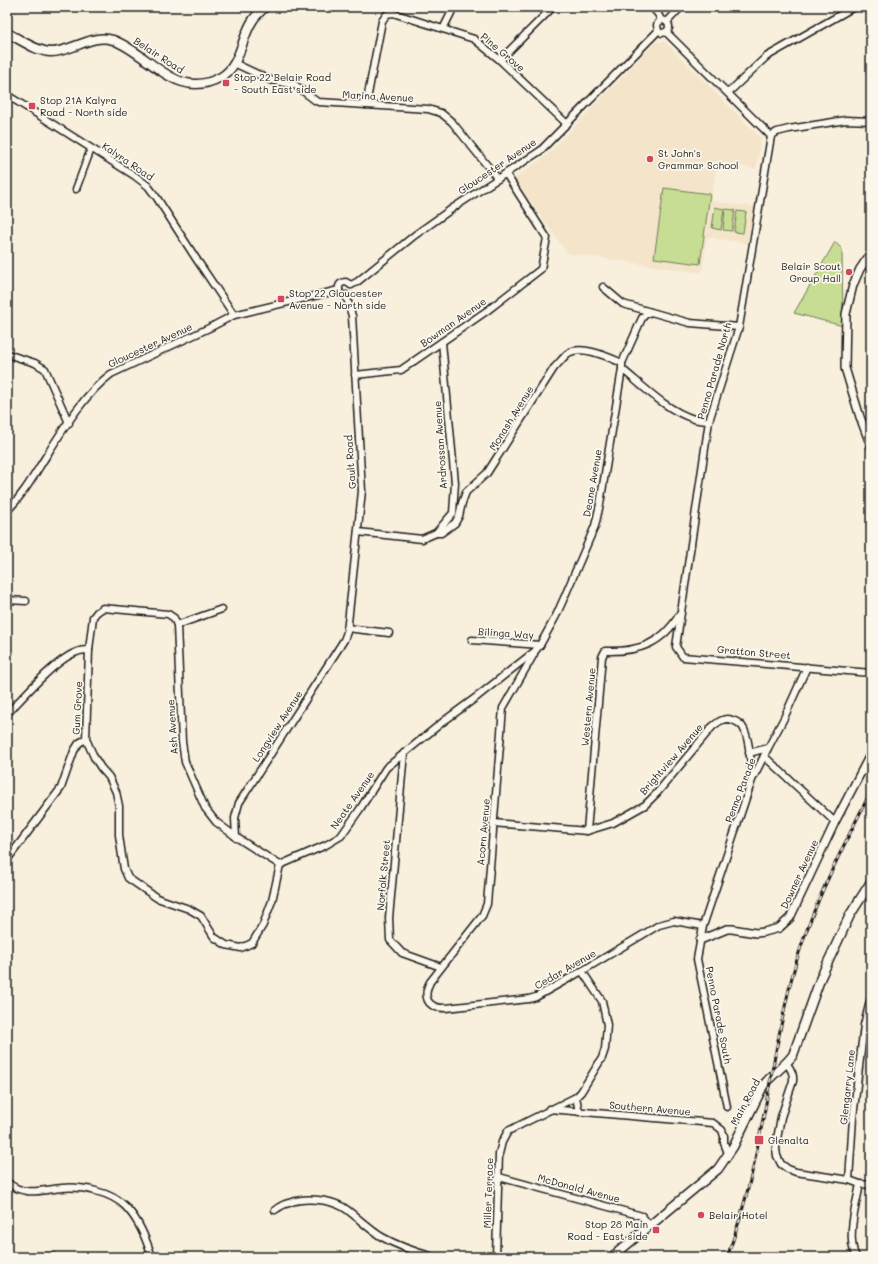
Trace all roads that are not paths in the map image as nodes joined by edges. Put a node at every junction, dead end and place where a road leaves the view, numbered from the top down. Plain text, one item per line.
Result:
1 (265, 7) edge
2 (454, 7) edge
3 (552, 7) edge
4 (652, 7) edge
5 (681, 7) edge
6 (854, 7) edge
7 (664, 21) junction
8 (442, 29) junction
9 (658, 31) junction
10 (666, 32) junction
11 (7, 33) edge
12 (500, 60) junction
13 (234, 64) junction
14 (728, 93) junction
15 (7, 95) edge
16 (366, 105) junction
17 (871, 121) edge
18 (567, 124) junction
19 (771, 136) junction
20 (92, 149) junction
21 (506, 174) junction
22 (498, 180) junction
23 (76, 189) dead end
24 (871, 252) edge
25 (351, 285) junction
26 (603, 288) dead end
27 (339, 290) junction
28 (346, 295) junction
29 (651, 312) junction
30 (234, 315) junction
31 (739, 327) junction
32 (442, 342) junction
33 (7, 354) edge
34 (622, 366) junction
35 (355, 375) junction
36 (709, 421) junction
37 (69, 423) junction
38 (871, 446) edge
39 (7, 511) edge
40 (358, 532) junction
41 (436, 533) junction
42 (7, 600) edge
43 (26, 601) dead end
44 (222, 609) dead end
45 (681, 612) junction
46 (177, 625) junction
47 (348, 628) junction
48 (388, 633) dead end
49 (472, 640) dead end
50 (540, 645) junction
51 (90, 650) junction
52 (535, 651) junction
53 (807, 667) junction
54 (871, 673) edge
55 (7, 714) edge
56 (86, 740) junction
57 (768, 748) junction
58 (404, 753) junction
59 (749, 753) junction
60 (871, 753) edge
61 (764, 756) junction
62 (752, 780) junction
63 (835, 822) junction
64 (494, 823) junction
65 (587, 831) junction
66 (236, 838) junction
67 (7, 860) edge
68 (280, 865) junction
69 (871, 882) edge
70 (703, 926) junction
71 (700, 940) junction
72 (441, 967) junction
73 (582, 971) junction
74 (871, 997) edge
75 (429, 1003) joint
76 (787, 1064) junction
77 (576, 1097) junction
78 (727, 1107) dead end
79 (549, 1109) junction
80 (578, 1112) junction
81 (728, 1153) junction
82 (499, 1177) junction
83 (848, 1180) junction
84 (7, 1182) edge
85 (860, 1184) junction
86 (871, 1185) edge
87 (275, 1210) dead end
88 (650, 1226) junction
89 (24, 1257) edge
90 (53, 1257) edge
91 (152, 1257) edge
92 (434, 1257) edge
93 (496, 1257) edge
94 (612, 1257) edge
95 (856, 1257) edge

1 - 13 main road, Belair Road
2 - 8 street
3 - 12 street
4 - 7 street
5 - 7 street
6 - 14 street
7 - 9 street
7 - 10 street
8 - 12 street, Pine Grove
8 - 16 street, Pine Grove
9 - 10 street
9 - 18 street, Gloucester Avenue
10 - 14 street
11 - 13 main road, Belair Road
12 - 18 street, Pine Grove
13 - 16 street, Marina Avenue
14 - 19 street
15 - 20 street, Kalyra Road
16 - 22 street, Marina Avenue
17 - 19 street
18 - 21 street, Gloucester Avenue
19 - 31 street, Penno Parade North
20 - 23 street
20 - 30 street, Kalyra Road
21 - 22 street, Gloucester Avenue
21 - 32 street, Bowman Avenue
22 - 25 street, Gloucester Avenue
24 - 38 street
25 - 27 street
25 - 28 street
26 - 29 street
27 - 28 street
27 - 30 street, Gloucester Avenue
28 - 35 street, Gault Road
29 - 31 street
29 - 34 street, Deane Avenue
30 - 37 street, Gloucester Avenue
31 - 36 street, Penno Parade North
32 - 35 street, Bowman Avenue
32 - 41 street, Ardrossan Avenue
33 - 37 street
34 - 36 street, Monash Avenue
34 - 41 street, Monash Avenue
34 - 50 street, Deane Avenue
35 - 40 street, Gault Road
36 - 45 street, Penno Parade North
37 - 39 street, Gloucester Avenue
40 - 41 street
40 - 47 street, Gault Road
42 - 43 street
44 - 46 street
45 - 53 street, Gratton Street
45 - 65 street, Western Avenue
46 - 51 street, Gum Grove
46 - 66 street, Ash Avenue
47 - 48 street
47 - 66 street, Longview Avenue
49 - 50 street, Bilinga Way
50 - 52 street, Neate Avenue
51 - 55 street
51 - 56 street, Gum Grove
52 - 58 street, Neate Avenue
52 - 64 street, Acorn Avenue
53 - 54 street, Gratton Street
53 - 57 street, Penno Parade
56 - 67 street, Gum Grove
56 - 68 street
57 - 59 street
57 - 61 street, Penno Parade
58 - 68 street, Neate Avenue
58 - 72 street, Norfolk Street
59 - 62 street, Brightview Avenue
59 - 65 street, Brightview Avenue
60 - 63 street, Downer Avenue
61 - 62 street, Penno Parade
61 - 63 street
62 - 70 street, Penno Parade
63 - 71 street, Downer Avenue
64 - 65 street, Brightview Avenue
64 - 72 street, Acorn Avenue
66 - 68 street, Ash Avenue
69 - 76 main road, Main Road
70 - 71 street, Penno Parade South
70 - 73 street, Cedar Avenue
71 - 78 street, Penno Parade South
72 - 75 street, Acorn Avenue
73 - 75 street, Cedar Avenue
73 - 77 street
74 - 83 street, Glengarry Lane
76 - 81 main road, Main Road
76 - 83 street
77 - 79 street
77 - 80 street
79 - 80 street, Southern Avenue
79 - 82 street, Miller Terrace
80 - 81 street, Southern Avenue
81 - 88 main road, Main Road
82 - 88 street, McDonald Avenue
82 - 93 street, Miller Terrace
83 - 85 street
84 - 91 street
85 - 86 street
85 - 95 street
87 - 92 street
88 - 94 main road, Main Road
89 - 90 street

